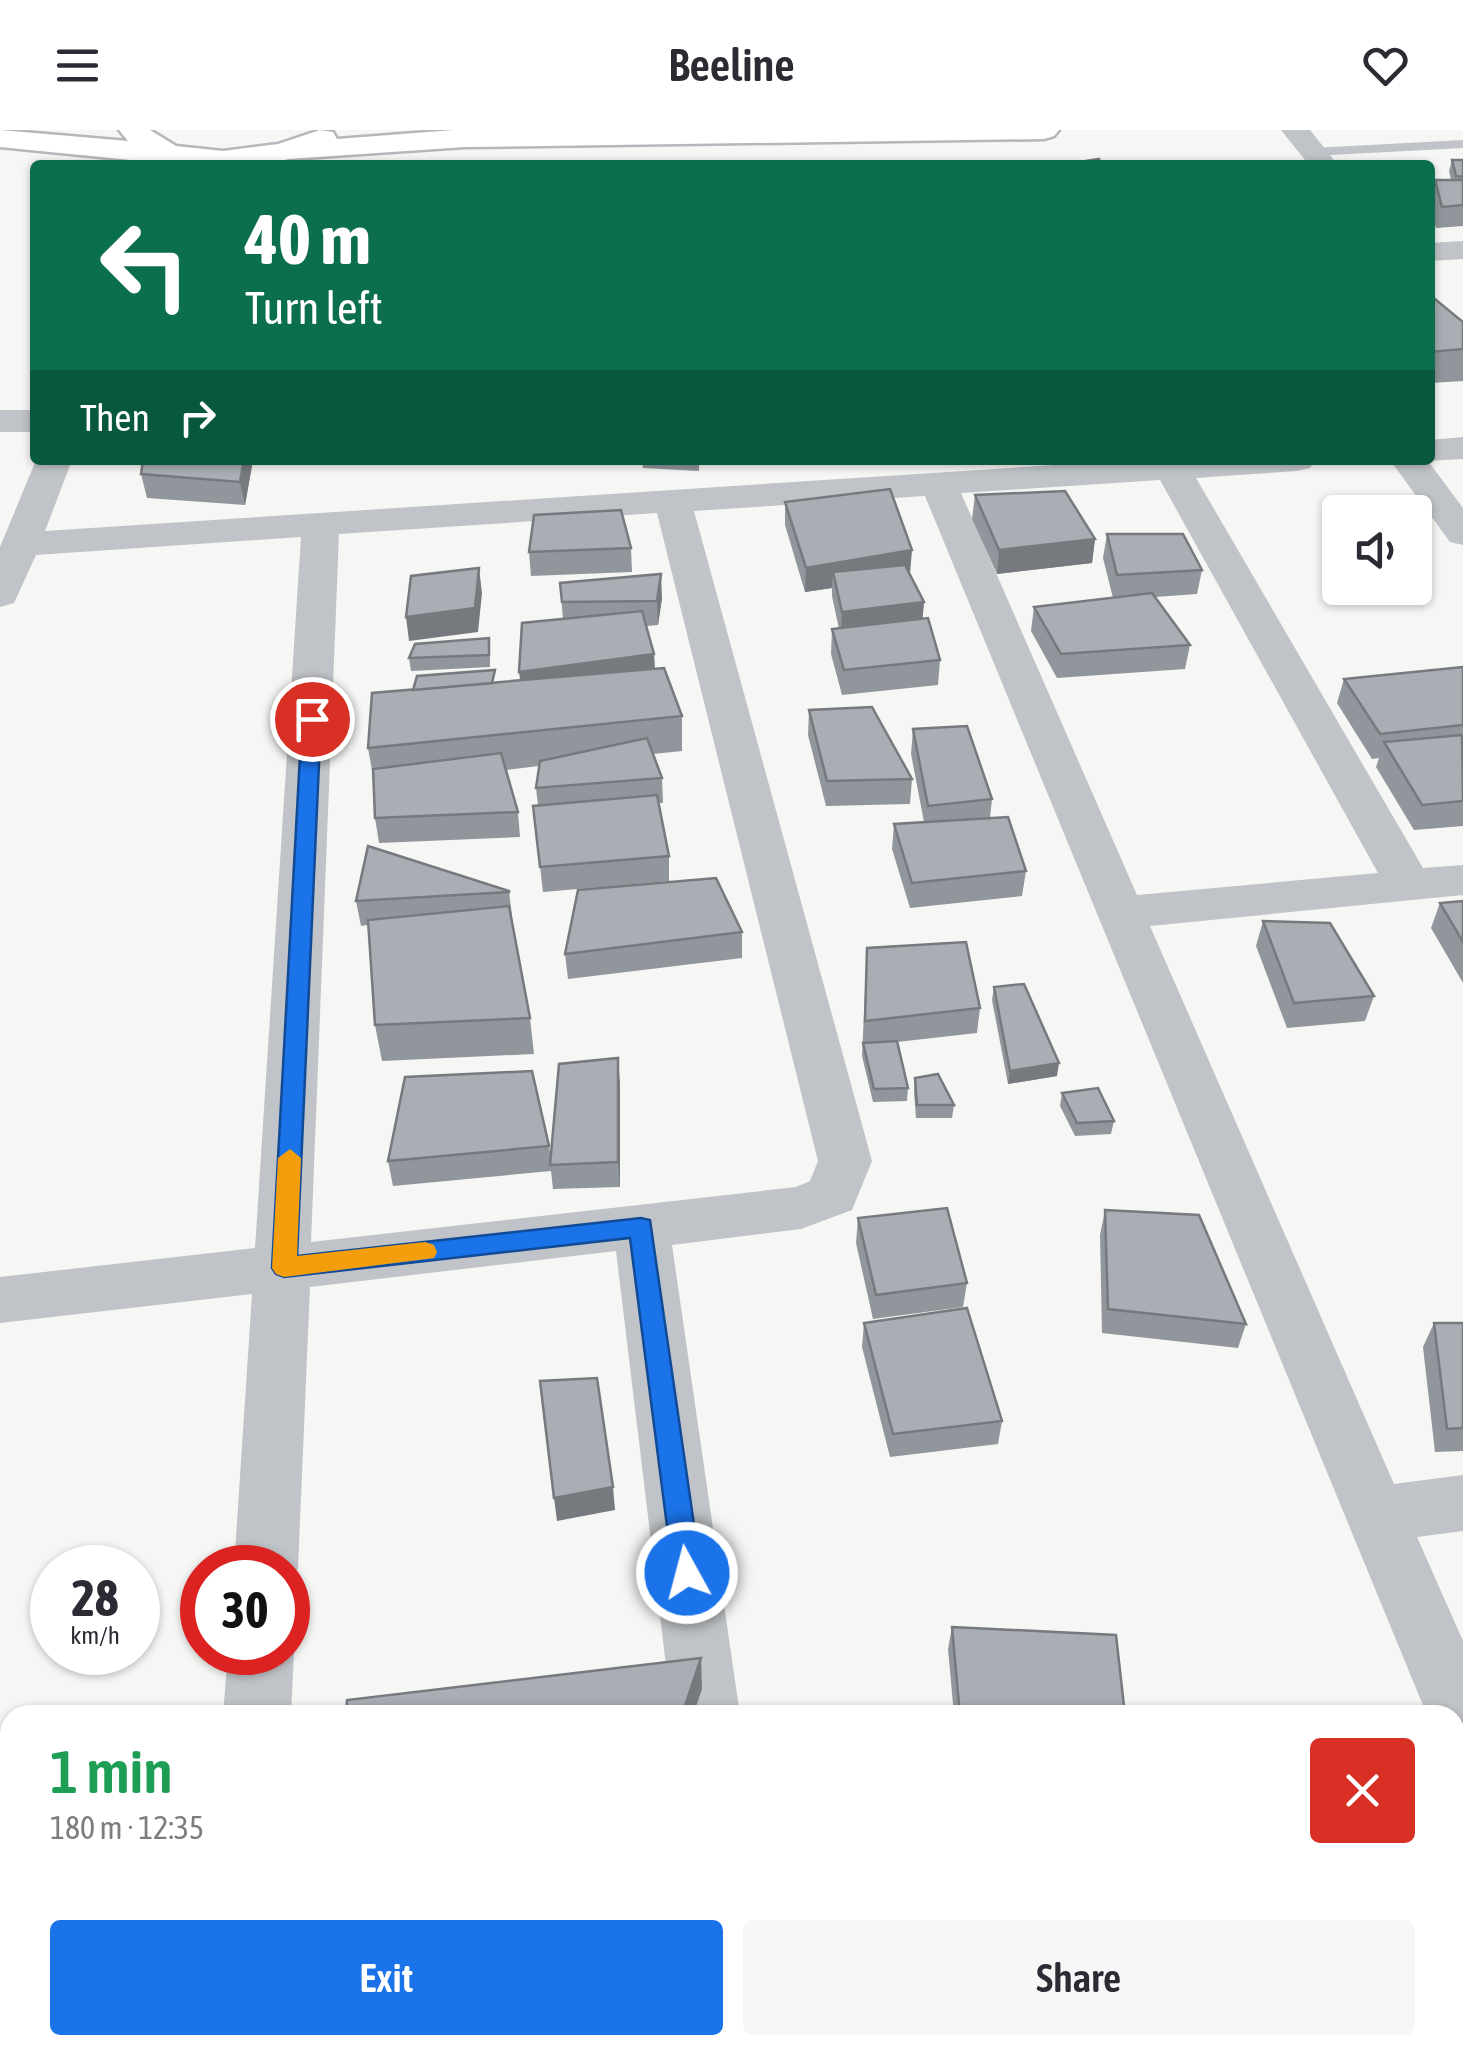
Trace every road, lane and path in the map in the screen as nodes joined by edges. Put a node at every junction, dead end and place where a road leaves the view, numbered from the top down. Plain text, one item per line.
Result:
1 (134, 130) edge
2 (336, 130) edge
3 (1044, 130) edge
4 (0, 138) edge
5 (1463, 144) edge
6 (1311, 149) edge
7 (292, 151) junction
8 (175, 158) edge
9 (1463, 250) edge
10 (1435, 252) edge
11 (30, 421) edge
12 (0, 422) edge
13 (1463, 448) edge
14 (1435, 451) edge
15 (52, 465) edge
16 (1219, 465) edge
17 (1412, 465) edge
18 (1106, 466) edge
19 (1172, 468) junction
20 (938, 483) junction
21 (672, 500) junction
22 (321, 523) junction
23 (1463, 534) edge
24 (21, 544) junction
25 (0, 595) edge
26 (1463, 880) edge
27 (1408, 884) junction
28 (1120, 913) junction
29 (641, 1227) junction
30 (284, 1268) junction
31 (0, 1300) edge
32 (1463, 1504) edge
33 (1376, 1515) junction
34 (267, 1545) edge
35 (260, 1675) edge
36 (258, 1705) edge
37 (705, 1705) edge
38 (1457, 1705) edge

1 - 8 main road
2 - 7 main road
3 - 7 main road
4 - 8 main road
5 - 6 lane
7 - 8 main road
9 - 10 street
11 - 12 street
13 - 14 street
15 - 24 street
16 - 19 street
17 - 23 street
18 - 19 street
18 - 20 street
19 - 27 street
20 - 21 street
20 - 28 street
21 - 22 street
21 - 29 street
22 - 24 street
22 - 30 street
24 - 25 street
26 - 27 street
27 - 28 street
28 - 33 street
29 - 30 street
29 - 37 street
30 - 31 street
30 - 34 street
32 - 33 street
33 - 38 street
35 - 36 street

